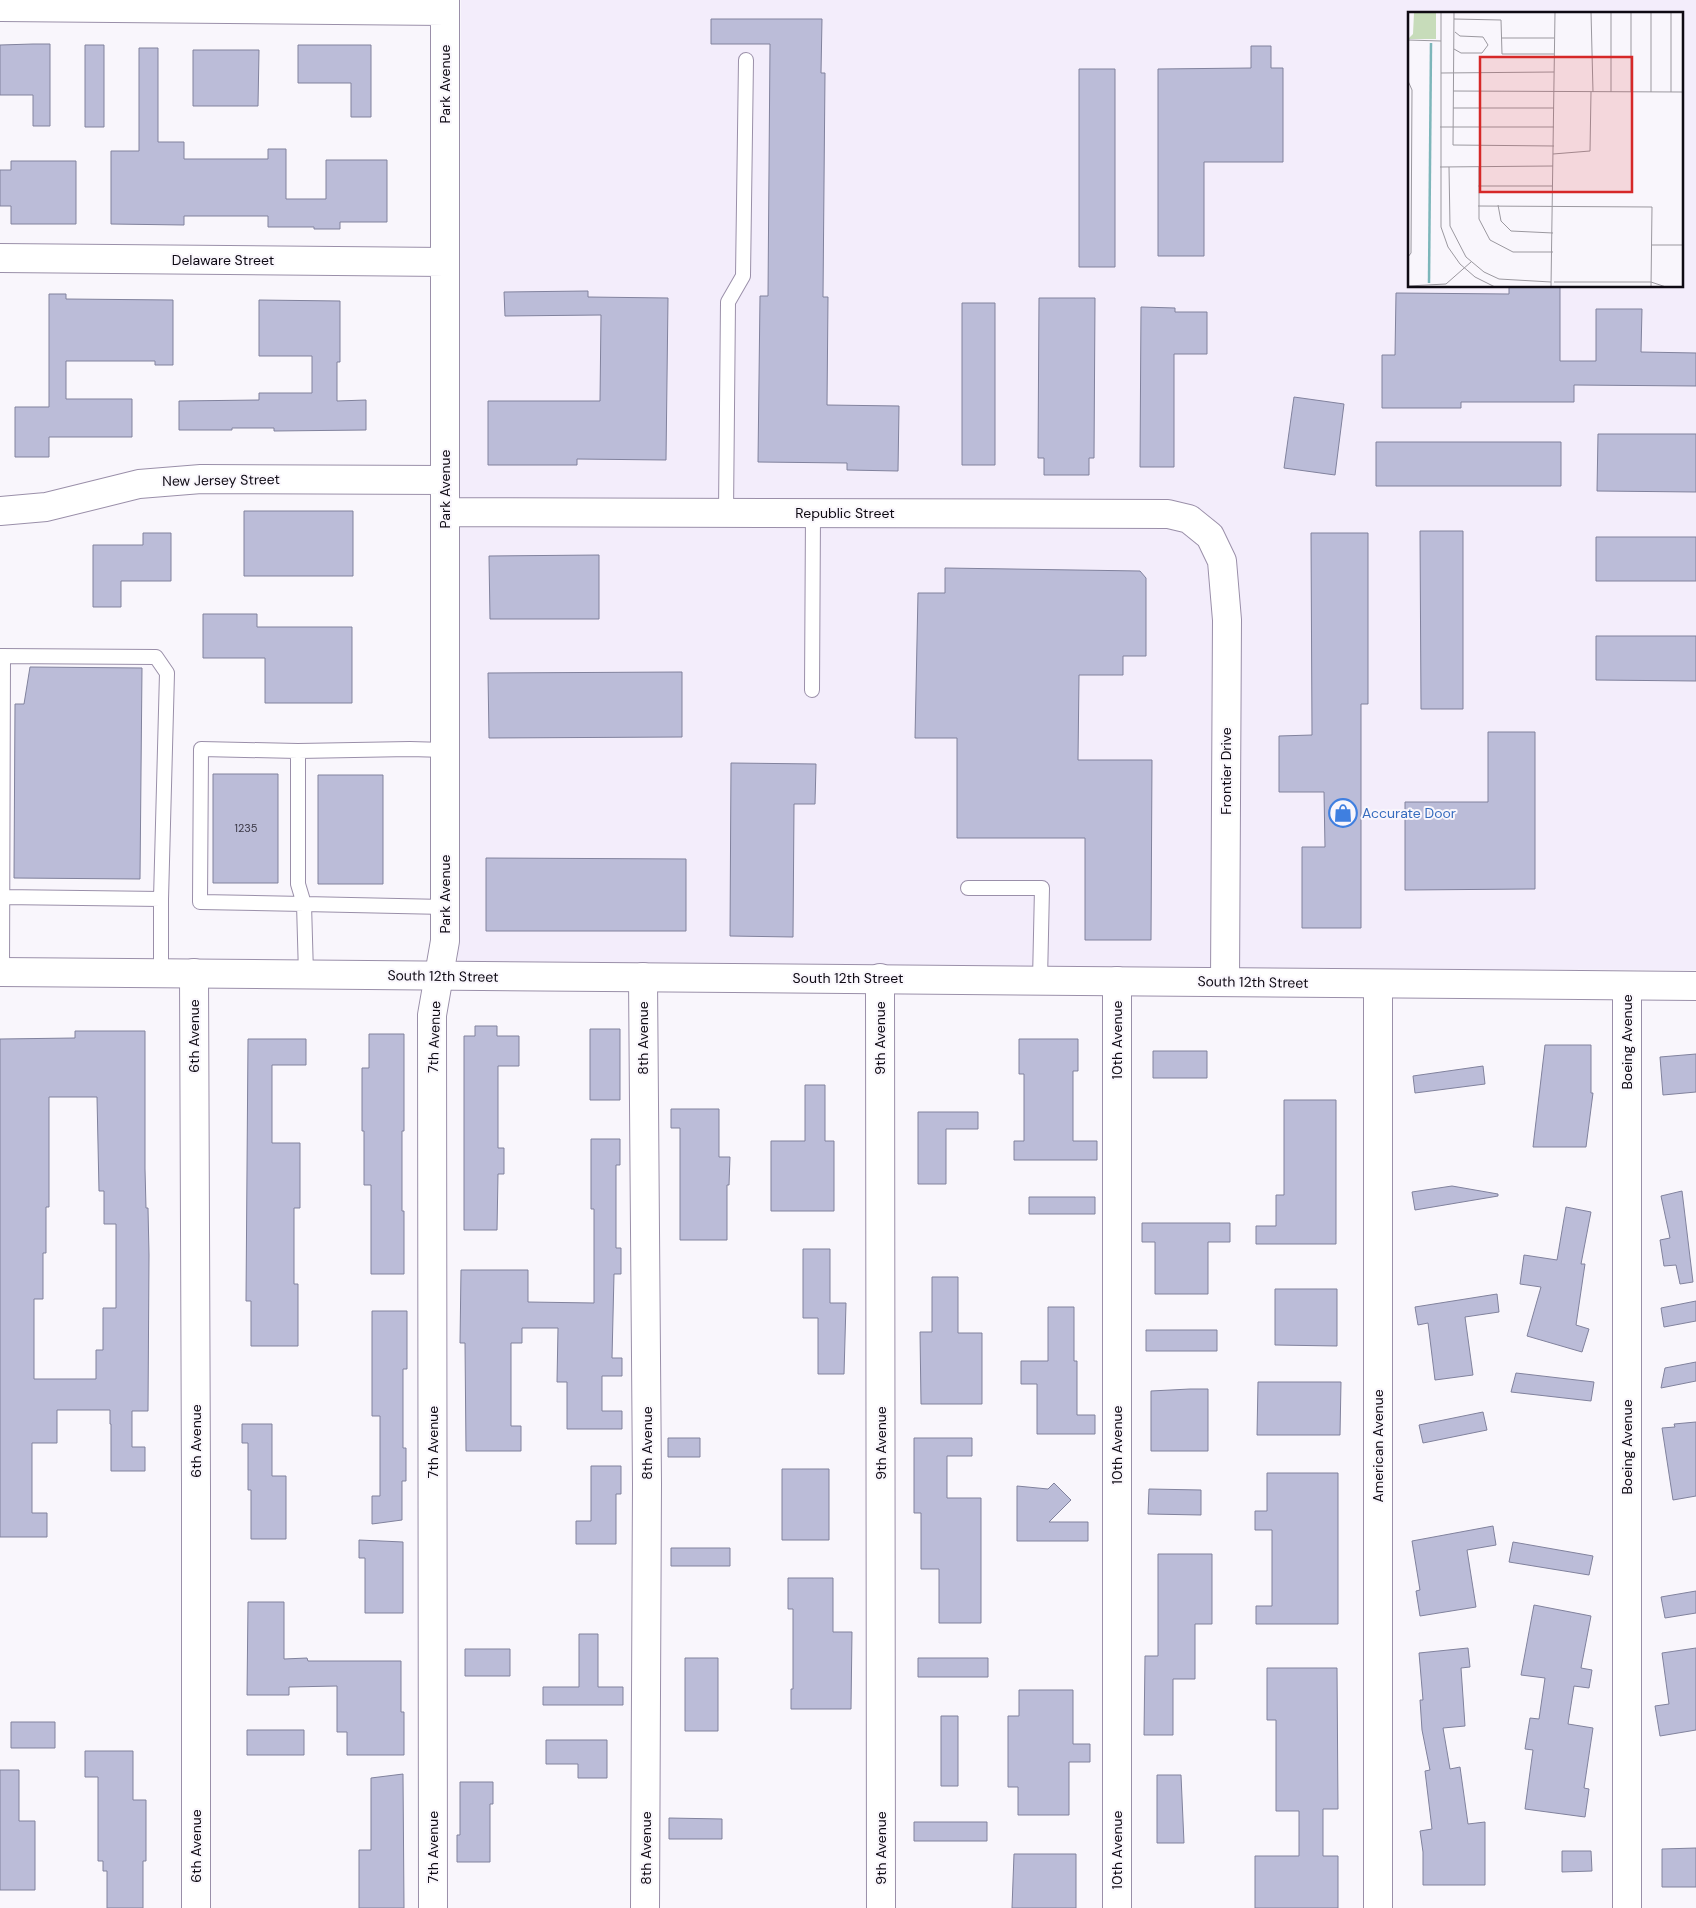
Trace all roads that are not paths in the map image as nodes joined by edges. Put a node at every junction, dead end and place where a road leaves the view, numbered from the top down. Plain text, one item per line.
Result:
1 (445, 5) edge
2 (0, 7) edge
3 (746, 60) dead end
4 (0, 258) edge
5 (445, 262) junction
6 (445, 480) junction
7 (0, 511) edge
8 (445, 512) junction
9 (726, 513) junction
10 (813, 513) junction
11 (1222, 561) joint
12 (2, 656) edge
13 (812, 690) dead end
14 (445, 750) junction
15 (298, 751) junction
16 (968, 888) dead end
17 (2, 897) junction
18 (161, 899) junction
19 (304, 904) junction
20 (445, 908) junction
21 (1, 972) edge
22 (161, 973) junction
23 (194, 973) junction
24 (306, 974) junction
25 (439, 977) junction
26 (643, 977) junction
27 (880, 978) junction
28 (1040, 980) junction
29 (1117, 981) junction
30 (1225, 982) junction
31 (1378, 984) junction
32 (1627, 986) junction
33 (1696, 986) edge
34 (196, 1908) edge
35 (433, 1908) edge
36 (645, 1908) edge
37 (881, 1908) edge
38 (1117, 1908) edge
39 (1378, 1908) edge
40 (1628, 1908) edge

1 - 2 street
1 - 5 street, Park Avenue
3 - 9 lane
4 - 5 street, Delaware Street
5 - 6 street, Park Avenue
6 - 7 street, New Jersey Street
6 - 8 street, Park Avenue
8 - 9 street, Republic Street
8 - 14 street, Park Avenue
9 - 10 street, Republic Street
10 - 11 street, Republic Street
10 - 13 lane
11 - 30 street, Frontier Drive
12 - 17 lane
12 - 18 lane
14 - 15 lane
14 - 20 street, Park Avenue
15 - 19 lane
15 - 19 lane
16 - 28 lane
17 - 18 lane
17 - 21 lane
18 - 22 lane
19 - 20 lane
19 - 24 lane
20 - 25 street, Park Avenue
21 - 22 street, South 12th Street
22 - 23 street, South 12th Street
23 - 24 street, South 12th Street
23 - 34 street, 6th Avenue
24 - 25 street, South 12th Street
25 - 26 street, South 12th Street
25 - 35 street, 7th Avenue
26 - 27 street, South 12th Street
26 - 36 street, 8th Avenue
27 - 28 street, South 12th Street
27 - 37 street, 9th Avenue
28 - 29 street, South 12th Street
29 - 30 street, South 12th Street
29 - 38 street, 10th Avenue
30 - 31 street, South 12th Street
31 - 32 street, South 12th Street
31 - 39 street, American Avenue
32 - 33 street, South 12th Street
32 - 40 street, Boeing Avenue

